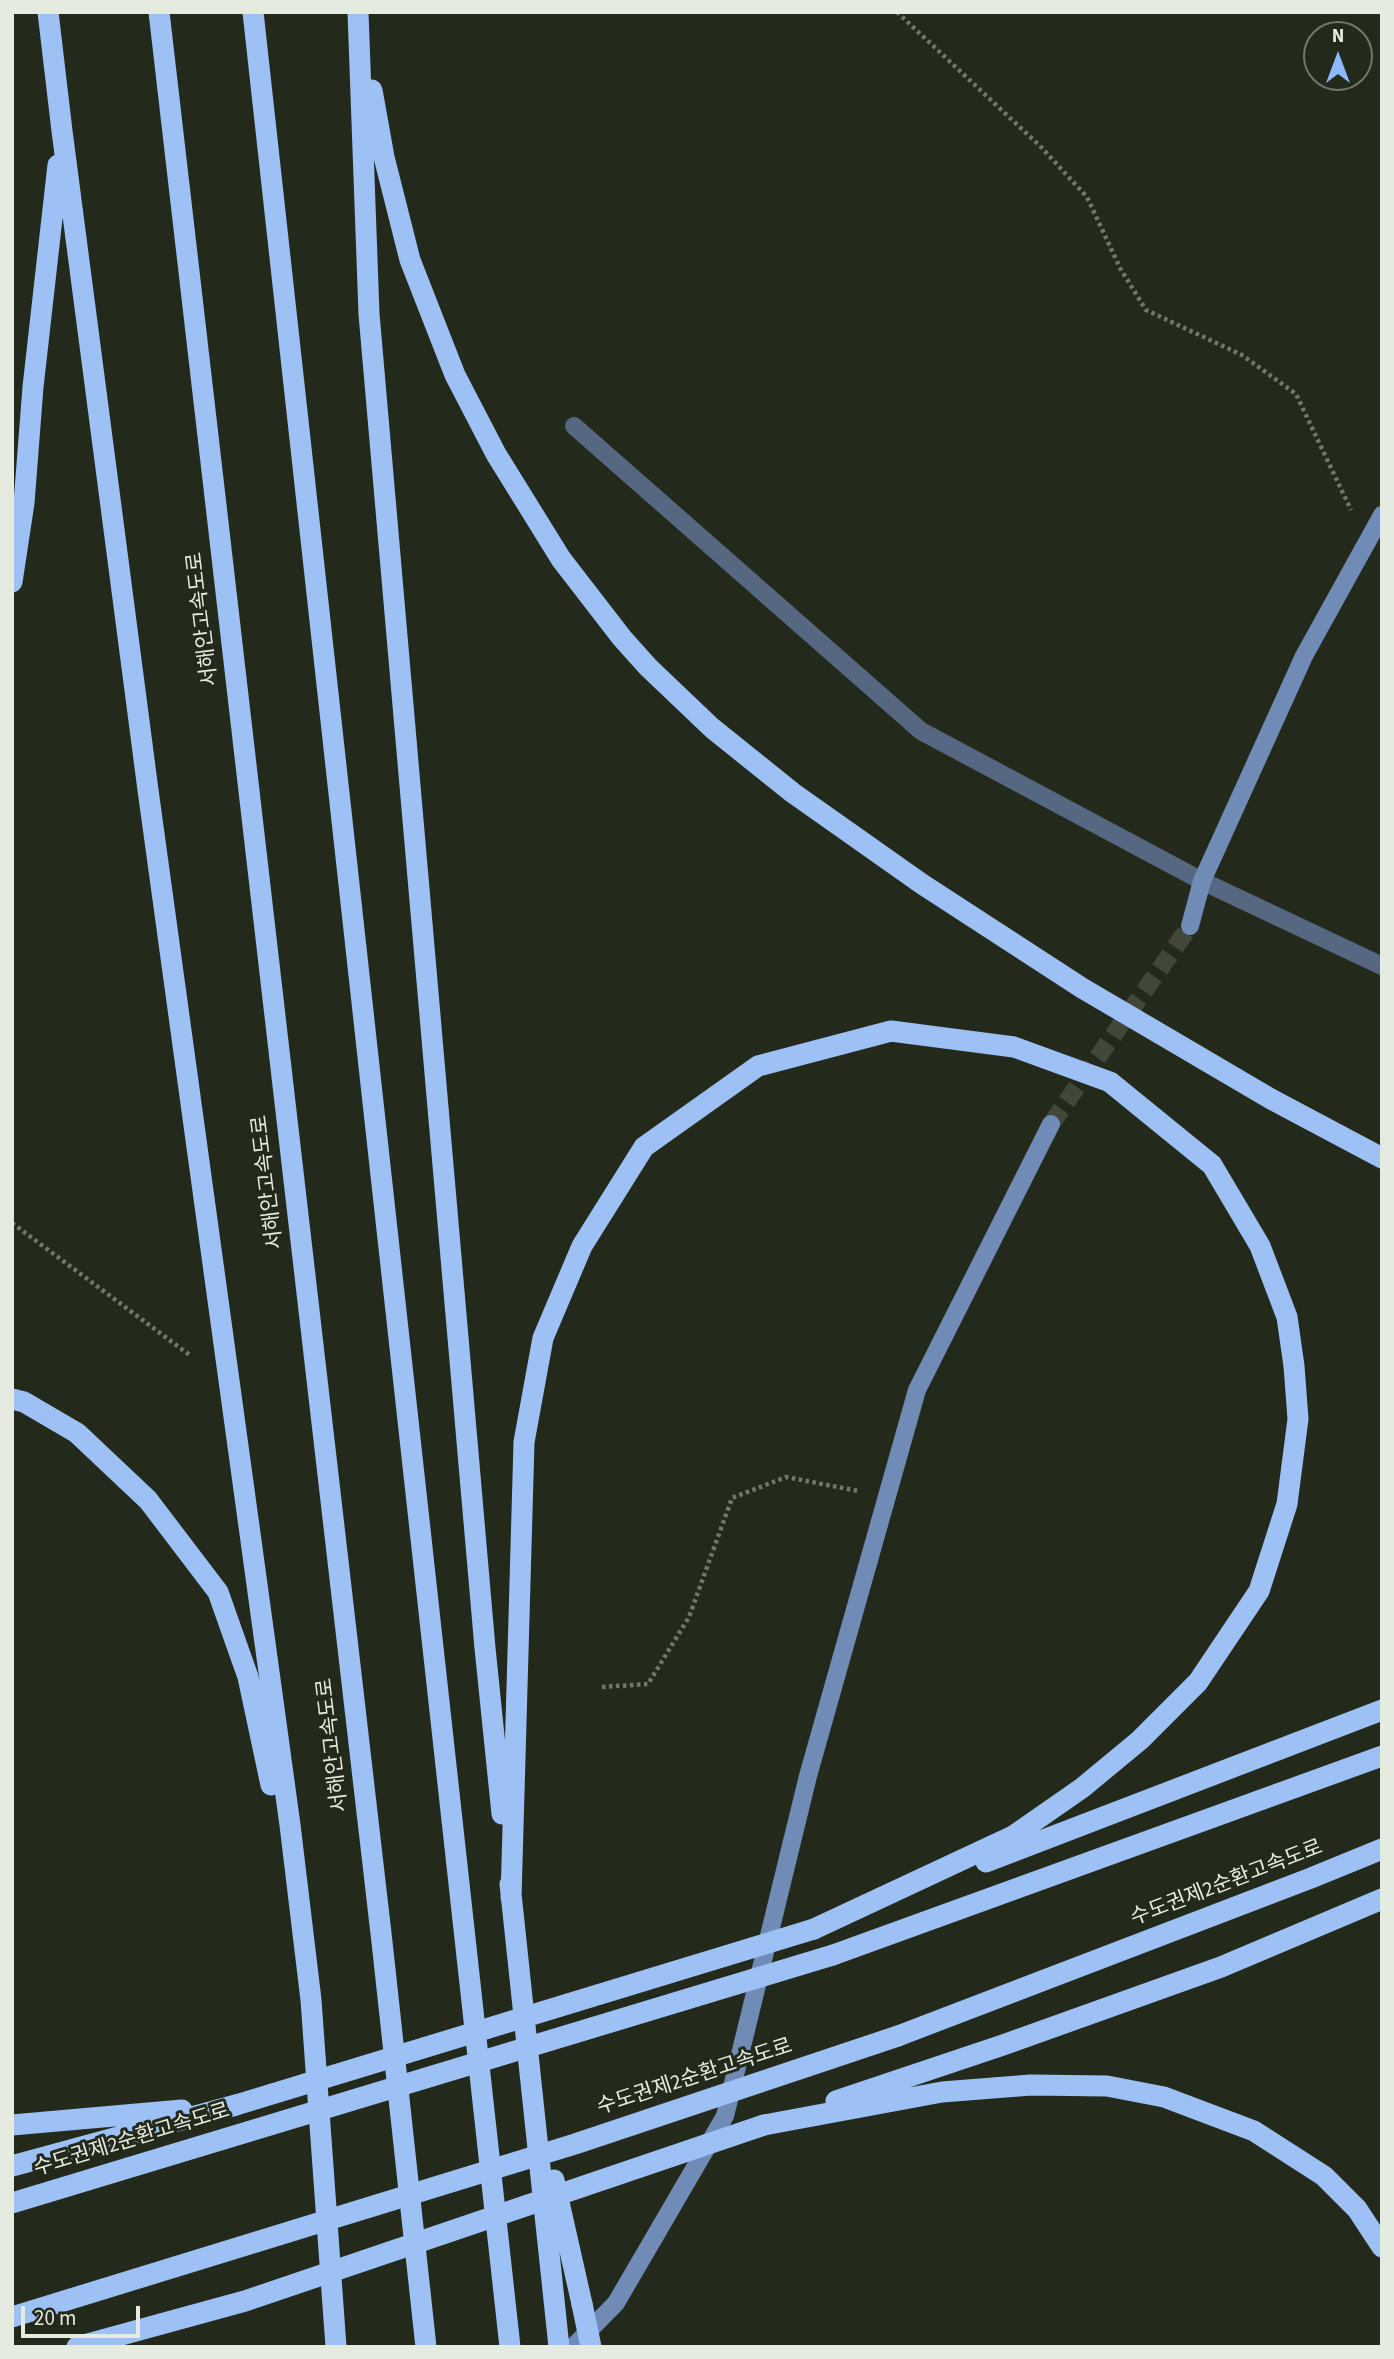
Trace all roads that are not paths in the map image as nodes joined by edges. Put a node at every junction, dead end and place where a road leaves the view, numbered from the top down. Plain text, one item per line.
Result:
1 (48, 12) edge
2 (159, 12) edge
3 (253, 12) edge
4 (358, 12) edge
5 (62, 131) junction
6 (574, 426) dead end
7 (1382, 515) edge
8 (12, 582) edge
9 (1202, 881) junction
10 (1190, 926) tunnel mouth
11 (1382, 966) edge
12 (1051, 1124) tunnel mouth
13 (1382, 1158) edge
14 (12, 1399) edge
15 (1382, 1710) edge
16 (1382, 1756) edge
17 (1382, 1849) edge
18 (511, 1898) junction
19 (1382, 1899) edge
20 (814, 1929) junction
21 (311, 2000) junction
22 (528, 2071) junction
23 (236, 2105) junction
24 (12, 2125) edge
25 (764, 2125) junction
26 (12, 2166) edge
27 (12, 2203) edge
28 (1382, 2247) edge
29 (12, 2317) edge
30 (77, 2347) edge
31 (336, 2347) edge
32 (426, 2347) edge
33 (510, 2347) edge
34 (559, 2347) edge
35 (573, 2347) edge
36 (591, 2347) edge

1 - 5 highway
2 - 32 highway, 서해안고속도로
3 - 33 highway
4 - 13 highway
4 - 18 highway
5 - 8 highway
5 - 21 highway
6 - 9 lane
7 - 9 street
9 - 10 street
9 - 11 lane
12 - 35 street
14 - 21 highway
15 - 20 highway
16 - 27 highway, 수도권제2순환고속도로, bridge
17 - 29 highway, 수도권제2순환고속도로, bridge
18 - 20 highway
18 - 22 highway
19 - 25 highway
20 - 23 highway, bridge
21 - 31 highway
22 - 34 highway
22 - 36 highway, bridge
23 - 24 highway
23 - 26 highway
25 - 28 highway
25 - 30 highway, bridge

